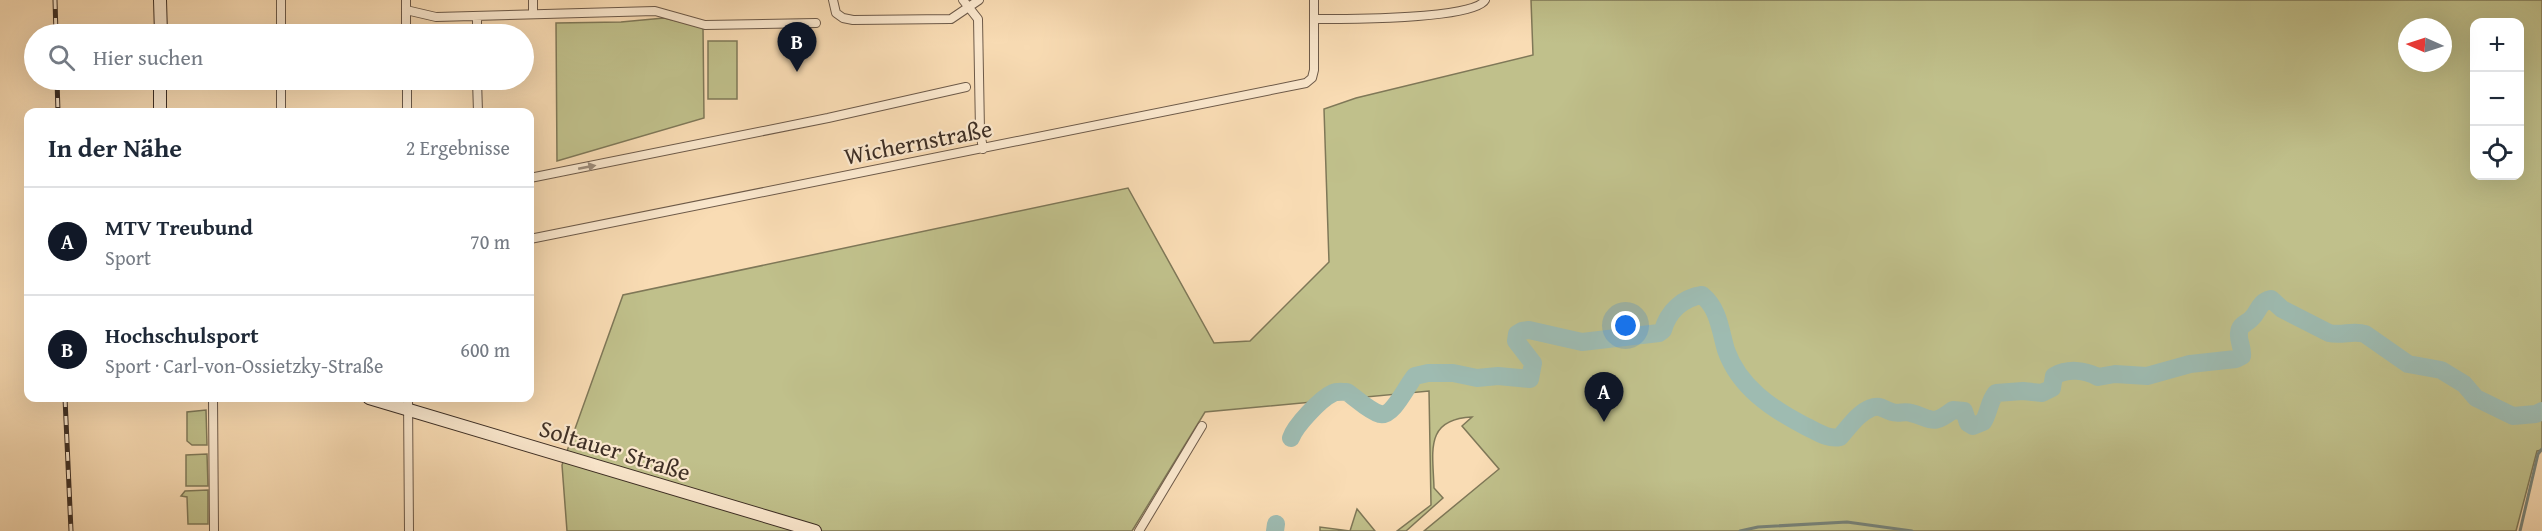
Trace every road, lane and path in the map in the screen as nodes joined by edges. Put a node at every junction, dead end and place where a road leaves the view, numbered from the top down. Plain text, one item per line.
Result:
1 (160, 0) edge
2 (281, 0) edge
3 (532, 0) edge
4 (833, 0) edge
5 (979, 0) edge
6 (1314, 0) edge
7 (1485, 0) edge
8 (965, 4) edge
9 (406, 5) edge
10 (532, 13) junction
11 (477, 16) junction
12 (1314, 19) junction
13 (816, 23) dead end
14 (160, 24) edge
15 (281, 24) edge
16 (406, 24) edge
17 (477, 24) edge
18 (966, 87) dead end
19 (160, 90) edge
20 (281, 90) edge
21 (407, 90) edge
22 (477, 90) edge
23 (160, 108) edge
24 (281, 108) edge
25 (407, 108) edge
26 (478, 108) edge
27 (983, 149) junction
28 (534, 177) edge
29 (534, 237) edge
30 (213, 402) edge
31 (408, 403) edge
32 (1202, 426) dead end
33 (214, 531) edge
34 (409, 531) edge
35 (815, 531) edge
36 (1139, 531) edge

1 - 14 street
2 - 15 street
3 - 10 street
4 - 8 street
5 - 8 street
6 - 12 street
7 - 12 street
8 - 27 street
9 - 11 street
9 - 16 street
10 - 11 street
10 - 13 street
11 - 17 street
12 - 27 street, Wichernstraße
28 -> 18 street
19 - 23 street
20 - 24 street
21 - 25 street
22 - 26 street
27 - 29 street, Wichernstraße
30 - 33 street
31 - 34 street
31 - 35 street, Soltauer Straße
32 - 36 street

